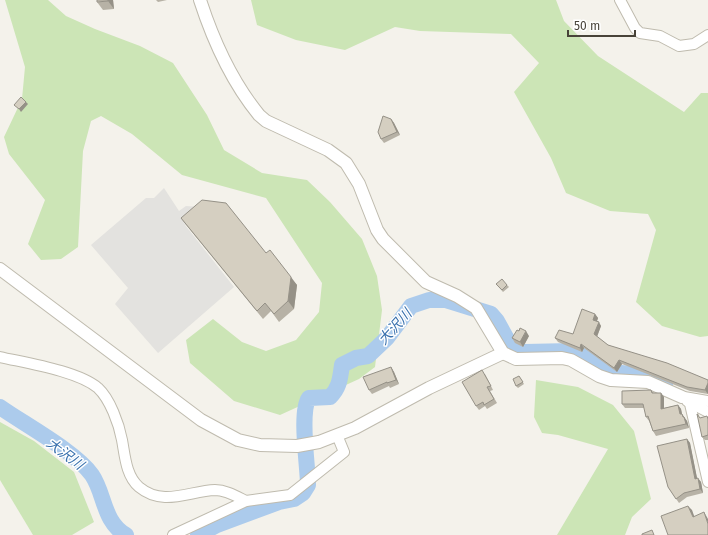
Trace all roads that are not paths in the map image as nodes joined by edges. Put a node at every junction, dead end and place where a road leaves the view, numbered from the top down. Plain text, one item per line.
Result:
1 (200, 0) edge
2 (620, 0) edge
3 (708, 35) edge
4 (0, 269) edge
5 (503, 353) junction
6 (0, 357) edge
7 (686, 400) junction
8 (708, 402) edge
9 (708, 412) edge
10 (337, 436) junction
11 (708, 482) edge
12 (246, 501) junction
13 (173, 535) edge

1 - 5 street
2 - 3 street
4 - 10 street
5 - 7 street
5 - 10 street
6 - 12 street
7 - 8 street
7 - 9 street
7 - 11 street
10 - 12 street
12 - 13 street

